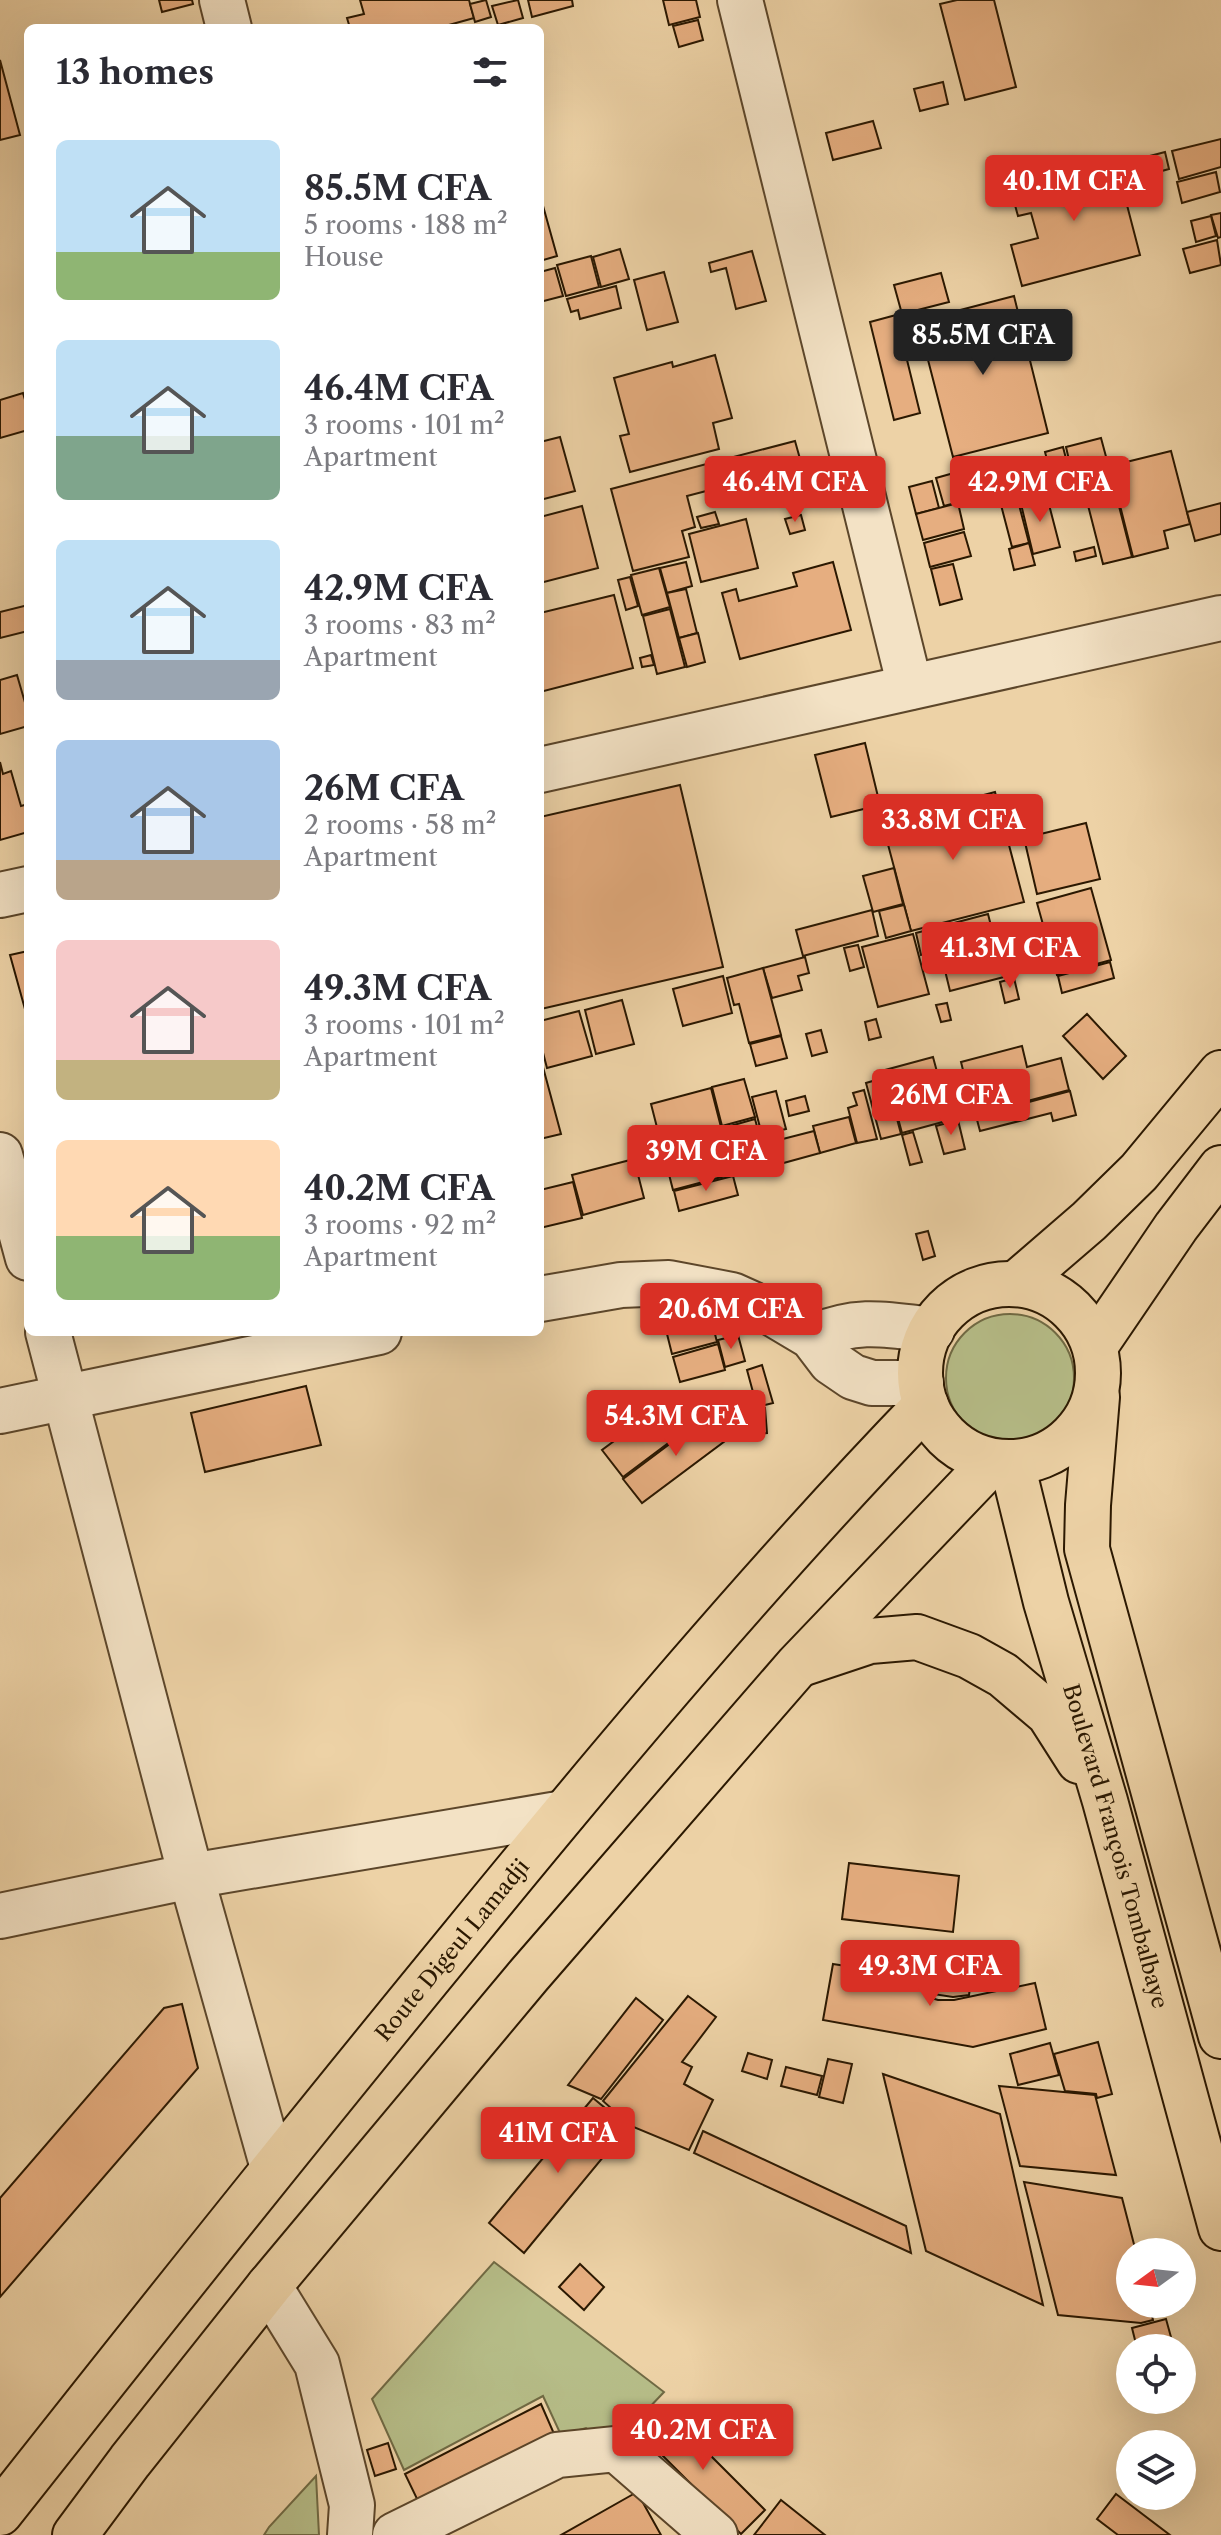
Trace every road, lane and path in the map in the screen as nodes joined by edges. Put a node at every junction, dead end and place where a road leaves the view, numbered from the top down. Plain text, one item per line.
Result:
1 (222, 0) edge
2 (740, 0) edge
3 (228, 24) edge
4 (1221, 618) edge
5 (910, 687) junction
6 (544, 769) edge
7 (24, 890) edge
8 (0, 895) edge
9 (1221, 1073) edge
10 (0, 1155) edge
11 (1221, 1168) edge
12 (1221, 1207) edge
13 (1176, 1227) junction
14 (24, 1243) edge
15 (1016, 1284) junction
16 (544, 1298) edge
17 (932, 1330) junction
18 (49, 1336) edge
19 (359, 1336) edge
20 (812, 1337) junction
21 (1095, 1346) junction
22 (923, 1394) junction
23 (66, 1396) junction
24 (1097, 1397) junction
25 (0, 1411) edge
26 (1002, 1463) junction
27 (798, 1665) junction
28 (1105, 1801) junction
29 (564, 1813) junction
30 (191, 1876) junction
31 (0, 1916) edge
32 (1221, 2036) edge
33 (273, 2168) junction
34 (1221, 2228) edge
35 (269, 2286) junction
36 (0, 2513) edge
37 (75, 2535) edge
38 (350, 2535) edge
39 (395, 2535) edge
40 (715, 2535) edge

1 - 3 street
2 - 5 street
4 - 5 street
5 - 6 street
7 - 8 street
9 - 15 main road
10 - 14 street
11 - 13 main road
12 - 13 street
13 - 21 main road
15 - 17 main road
15 - 21 main road
16 - 20 street
17 - 20 street
17 - 22 main road
18 - 23 street
19 - 23 street
20 - 22 street
21 - 24 main road
22 - 26 main road
22 - 29 main road, Route Digeul Lamadji
23 - 25 street
23 - 30 street
24 - 26 main road
24 - 32 main road
26 - 27 main road
26 - 28 main road, Boulevard François Tombalbaye
27 - 28 main road
27 - 35 main road
28 - 34 main road, Boulevard François Tombalbaye
29 - 30 street
29 - 33 main road, Route Digeul Lamadji
30 - 31 street
30 - 33 street
33 - 36 main road, Route Digeul Lamadji
35 - 37 main road
35 - 38 street
39 - 40 street

